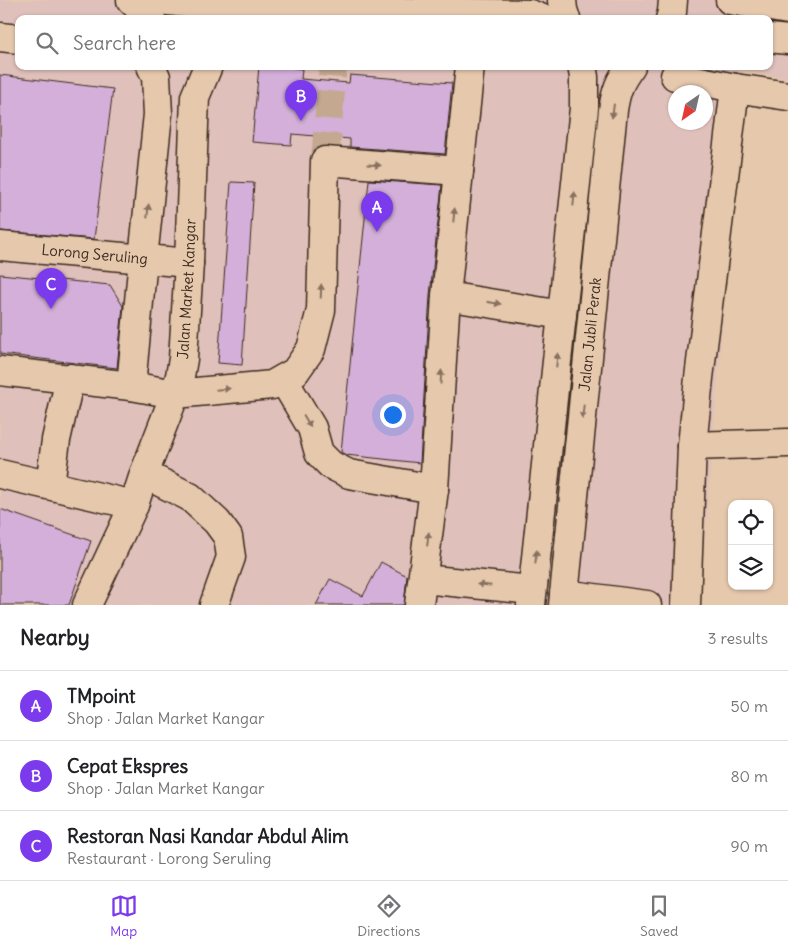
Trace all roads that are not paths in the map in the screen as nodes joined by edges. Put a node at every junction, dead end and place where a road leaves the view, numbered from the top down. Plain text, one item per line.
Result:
1 (131, 0) edge
2 (158, 0) edge
3 (562, 0) edge
4 (673, 0) edge
5 (730, 0) edge
6 (788, 10) edge
7 (147, 15) edge
8 (250, 15) edge
9 (460, 15) edge
10 (533, 15) edge
11 (565, 15) edge
12 (671, 15) edge
13 (0, 36) edge
14 (15, 38) edge
15 (773, 38) edge
16 (788, 40) edge
17 (153, 70) edge
18 (187, 70) edge
19 (206, 70) edge
20 (470, 70) edge
21 (583, 70) edge
22 (628, 70) edge
23 (675, 76) dead end
24 (735, 88) junction
25 (788, 96) edge
26 (195, 97) junction
27 (459, 171) junction
28 (0, 246) edge
29 (143, 259) junction
30 (190, 263) junction
31 (446, 296) junction
32 (562, 314) junction
33 (0, 371) edge
34 (70, 378) junction
35 (283, 379) junction
36 (131, 386) junction
37 (175, 394) junction
38 (788, 443) edge
39 (692, 446) junction
40 (0, 474) edge
41 (144, 474) junction
42 (50, 486) junction
43 (434, 489) junction
44 (134, 505) junction
45 (421, 592) edge
46 (532, 598) edge
47 (564, 599) edge
48 (87, 605) edge
49 (214, 605) edge
50 (646, 605) edge
51 (686, 605) edge

1 - 7 street
2 - 8 street
3 - 11 street
4 - 12 street
5 - 6 street
9 - 10 street
13 - 14 street
15 - 16 street
29 -> 17 street
18 - 26 street
19 - 26 street, Jalan Market Kangar
20 - 27 street
32 -> 21 street, Jalan Jubli Perak
22 -> 47 street, Jalan Jubli Perak
23 - 24 street
24 - 25 street
24 - 39 street
26 - 30 street, Jalan Market Kangar
31 -> 27 street
35 -> 27 street
28 - 29 street, Lorong Seruling
29 - 30 street, Lorong Seruling
29 - 36 street
30 - 37 street, Jalan Market Kangar
31 -> 32 street
43 -> 31 street
46 -> 32 street, Jalan Jubli Perak
33 - 34 street
34 - 36 street
34 - 42 street
37 -> 35 street
35 -> 43 street
36 - 37 street
37 - 41 street, Jalan Market Kangar
38 - 39 street
39 - 51 street
40 - 42 street
41 - 44 street, Jalan Market Kangar
41 - 49 street
42 - 44 street
45 -> 43 street
44 - 48 street, Jalan Market Kangar
46 -> 45 street
47 - 50 street

